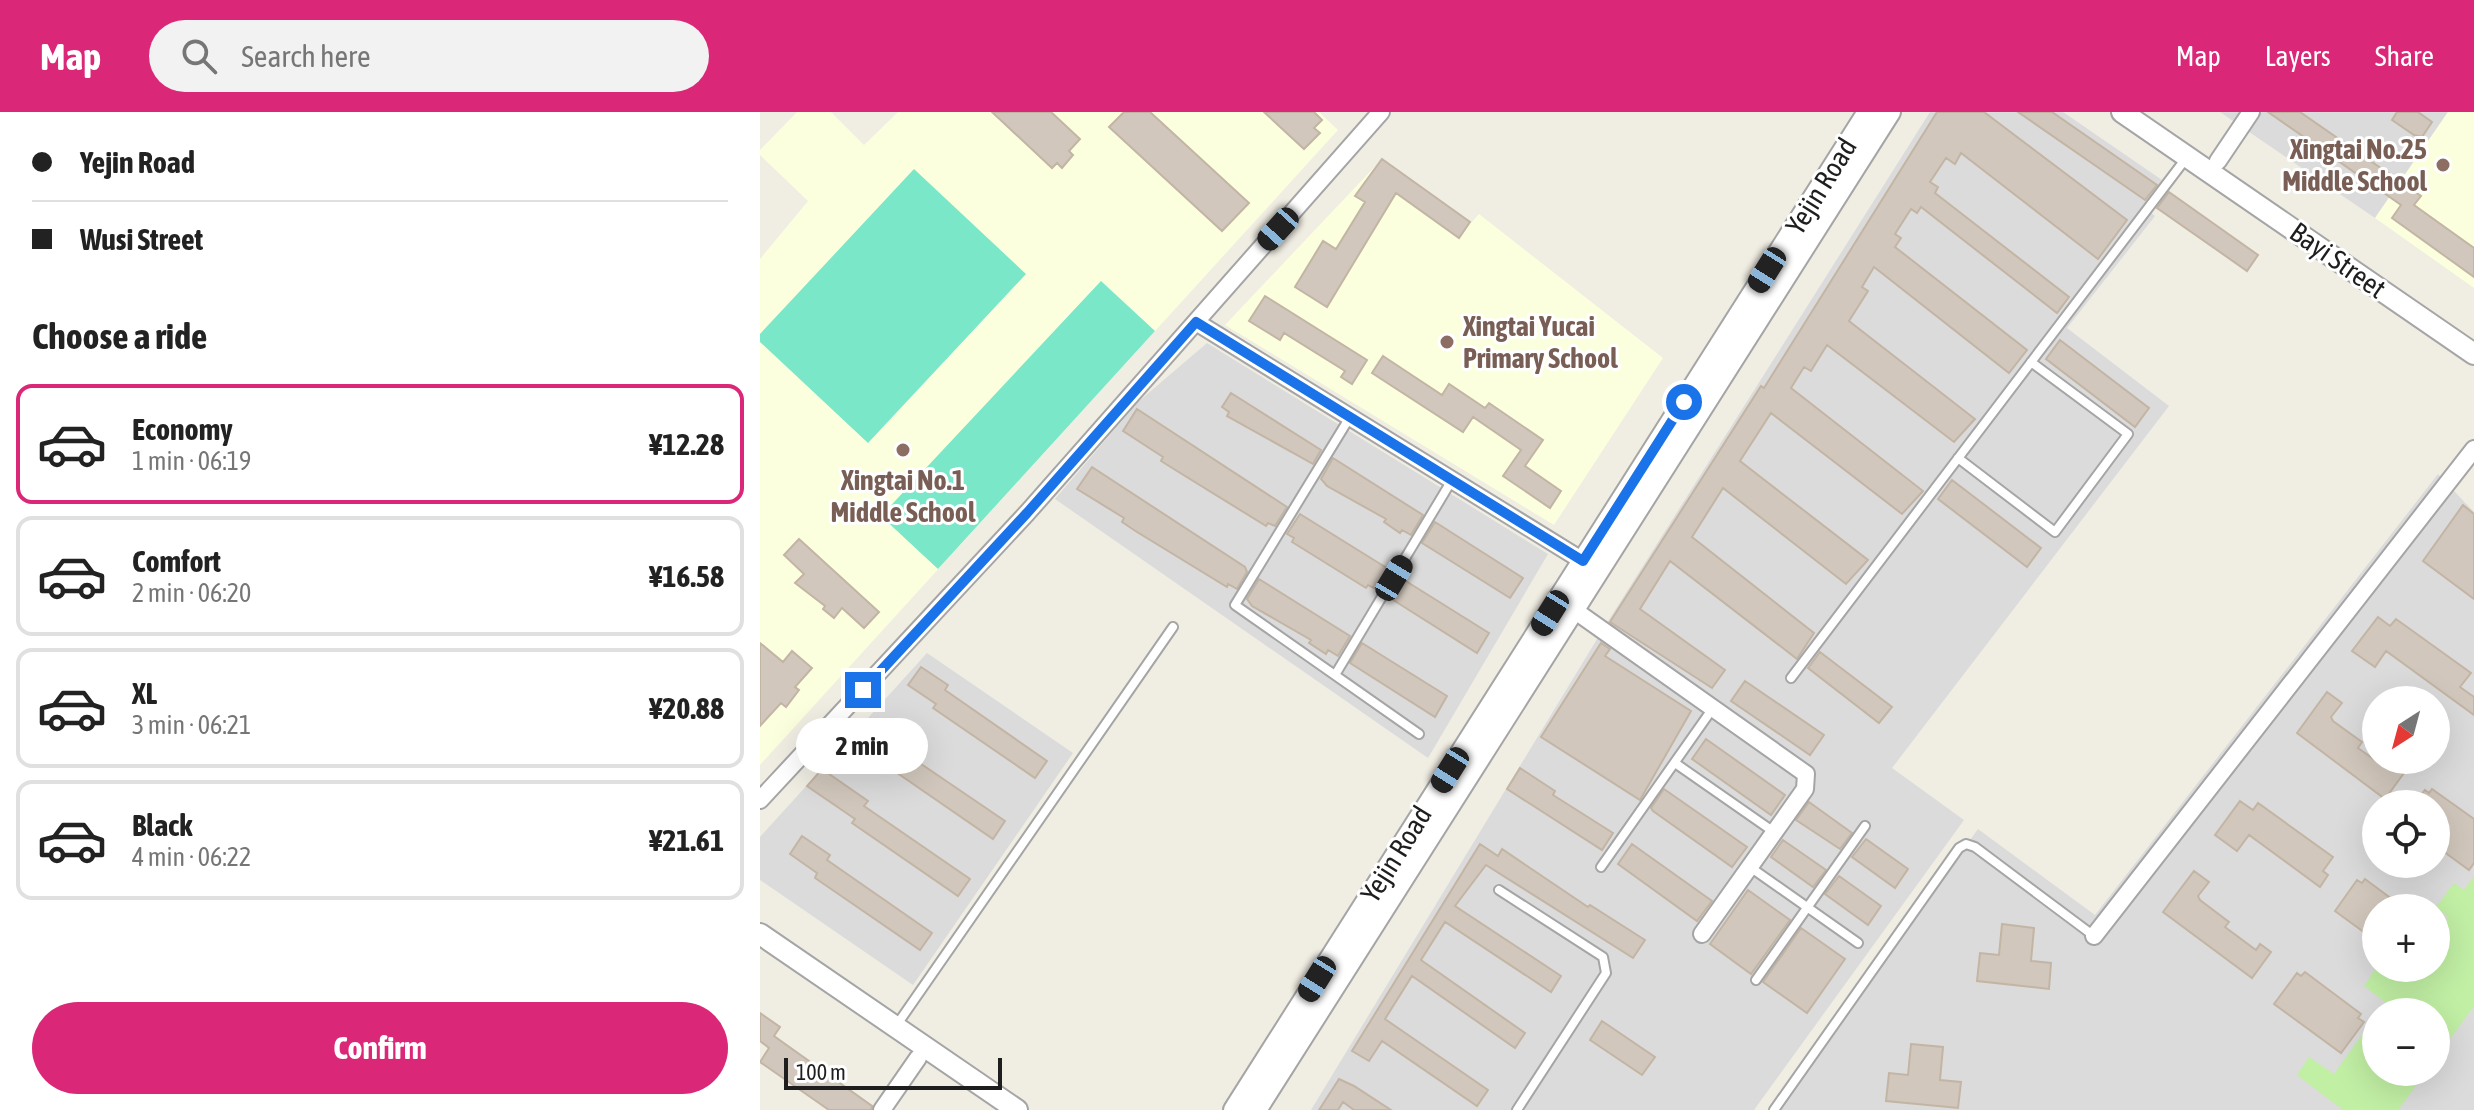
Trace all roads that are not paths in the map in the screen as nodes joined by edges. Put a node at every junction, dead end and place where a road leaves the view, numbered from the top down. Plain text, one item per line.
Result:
1 (1381, 112) edge
2 (1868, 112) edge
3 (1890, 112) edge
4 (2122, 112) edge
5 (2146, 112) edge
6 (2251, 112) edge
7 (2187, 157) junction
8 (2218, 161) junction
9 (1196, 322) junction
10 (2474, 338) edge
11 (2474, 354) edge
12 (2031, 362) junction
13 (1350, 417) junction
14 (2473, 453) edge
15 (1958, 458) junction
16 (1452, 480) junction
17 (1583, 561) junction
18 (1574, 610) junction
19 (1173, 627) dead end
20 (1335, 675) junction
21 (1791, 678) dead end
22 (1713, 708) junction
23 (1419, 734) dead end
24 (1675, 763) junction
25 (760, 800) edge
26 (1865, 826) dead end
27 (1774, 832) junction
28 (1601, 867) dead end
29 (1750, 867) junction
30 (1499, 890) dead end
31 (1808, 907) junction
32 (760, 934) edge
33 (1702, 934) dead end
34 (2094, 936) joint
35 (1858, 943) dead end
36 (760, 950) edge
37 (1756, 980) dead end
38 (896, 1027) junction
39 (918, 1058) junction
40 (882, 1110) edge
41 (993, 1110) edge
42 (1017, 1110) edge
43 (1234, 1110) edge
44 (1256, 1110) edge
45 (1517, 1110) edge
46 (1774, 1110) edge

1 - 9 street
2 - 17 street, Yejin Road
3 - 18 street, Yejin Road
4 - 7 street, Bayi Street
5 - 8 street, Bayi Street
6 - 8 street
7 - 11 street, Bayi Street
7 - 12 lane
8 - 10 street, Bayi Street
9 - 13 street
9 - 25 street
12 - 15 lane
12 - 15 lane
13 - 16 street
13 - 20 lane
14 - 34 street
15 - 21 lane
16 - 17 street
16 - 20 lane
17 - 43 street, Yejin Road
18 - 22 street
18 - 44 street, Yejin Road
19 - 38 lane
20 - 23 lane
22 - 24 lane
22 - 27 street
24 - 27 lane
24 - 28 lane
26 - 31 lane
27 - 29 street
29 - 31 lane
29 - 33 street
30 - 45 lane
31 - 35 lane
31 - 37 lane
32 - 38 street
34 - 46 lane
36 - 39 street
38 - 42 street
39 - 40 street
39 - 41 street

